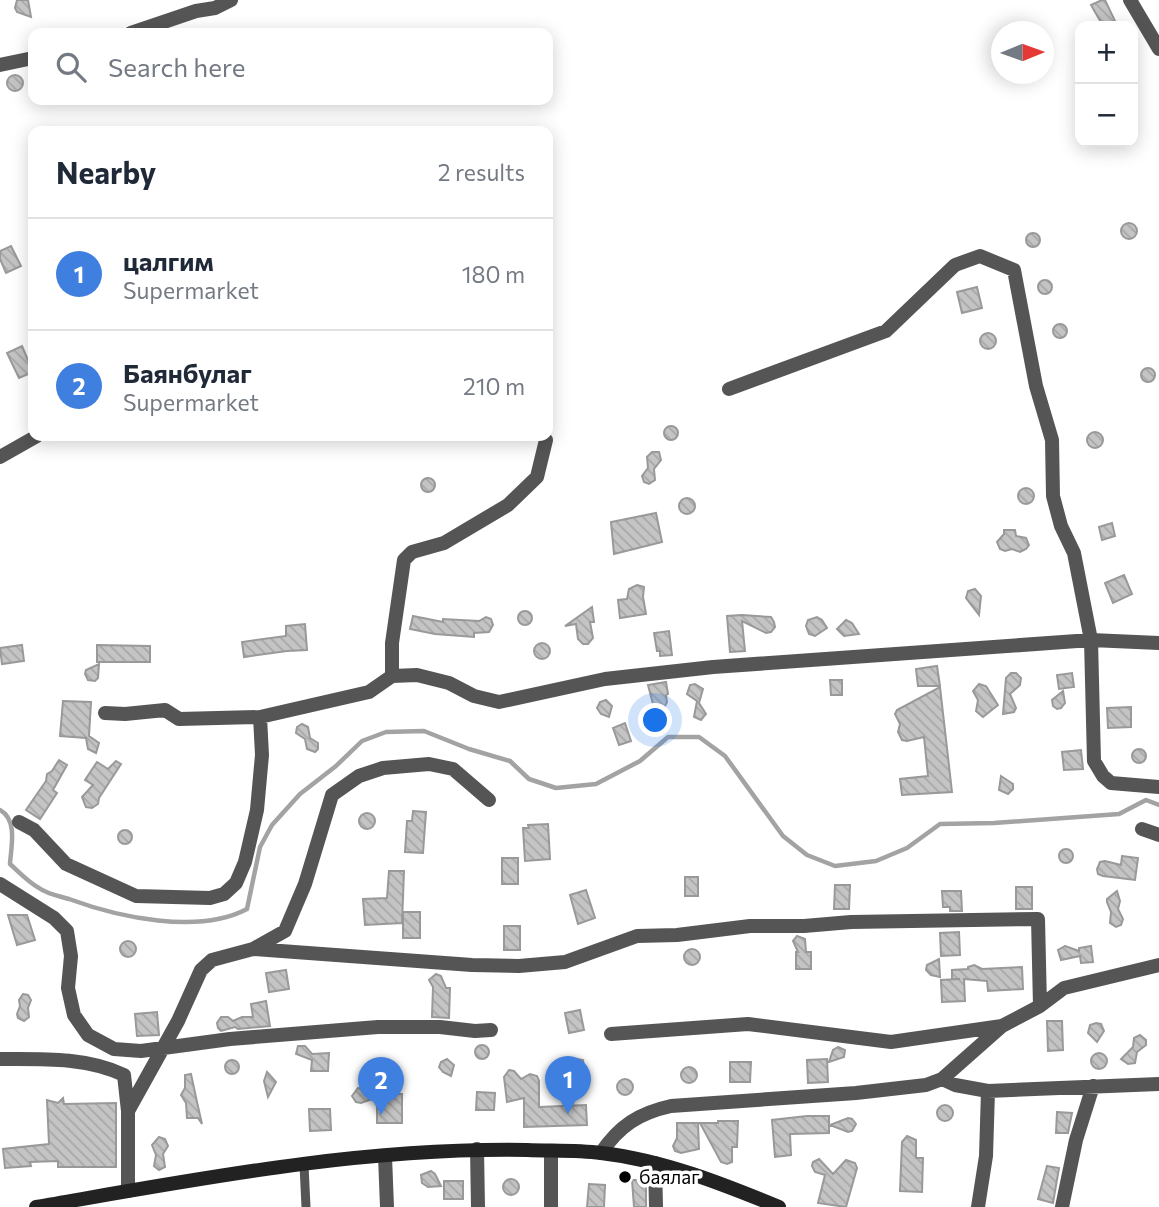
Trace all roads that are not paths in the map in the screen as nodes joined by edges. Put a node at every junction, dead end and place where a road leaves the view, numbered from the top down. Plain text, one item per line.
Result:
1 (231, 0) edge
2 (1130, 0) edge
3 (146, 28) edge
4 (1159, 49) edge
5 (28, 59) edge
6 (0, 65) edge
7 (729, 389) dead end
8 (28, 441) edge
9 (546, 441) edge
10 (0, 457) edge
11 (1091, 640) junction
12 (1159, 643) edge
13 (392, 676) junction
14 (105, 713) dead end
15 (260, 717) junction
16 (1159, 787) edge
17 (489, 800) dead end
18 (19, 822) dead end
19 (1142, 829) dead end
20 (1159, 835) edge
21 (0, 884) edge
22 (253, 949) junction
23 (1159, 965) edge
24 (1040, 1006) junction
25 (1002, 1026) junction
26 (491, 1030) dead end
27 (611, 1034) dead end
28 (163, 1049) junction
29 (0, 1059) edge
30 (942, 1079) junction
31 (1159, 1084) edge
32 (1093, 1086) junction
33 (988, 1091) junction
34 (128, 1111) junction
35 (477, 1149) junction
36 (551, 1151) junction
37 (601, 1153) junction
38 (385, 1156) junction
39 (655, 1163) junction
40 (304, 1165) junction
41 (128, 1191) junction
42 (36, 1207) edge
43 (306, 1207) edge
44 (387, 1207) edge
45 (478, 1207) edge
46 (551, 1207) edge
47 (656, 1207) edge
48 (779, 1207) edge
49 (978, 1207) edge
50 (1062, 1207) edge

1 - 3 street
2 - 4 street
5 - 6 street
7 - 11 street
8 - 10 street
9 - 13 street
11 - 12 street
11 - 13 street
11 - 16 street
13 - 15 street
14 - 15 street
15 - 18 street
17 - 22 street
19 - 20 street
21 - 28 street
22 - 24 street
22 - 28 street
23 - 24 street
24 - 25 street
25 - 27 street
25 - 30 street
26 - 28 street
28 - 34 street
29 - 34 street
30 - 33 street
30 - 37 street
31 - 32 street
32 - 33 street
32 - 50 street
33 - 49 street
34 - 41 street
35 - 36 street
35 - 38 street
35 - 45 street
36 - 37 street
36 - 46 street
37 - 39 street
38 - 40 street
38 - 44 street
39 - 47 street
39 - 48 street
40 - 41 street
40 - 43 lane
41 - 42 street

